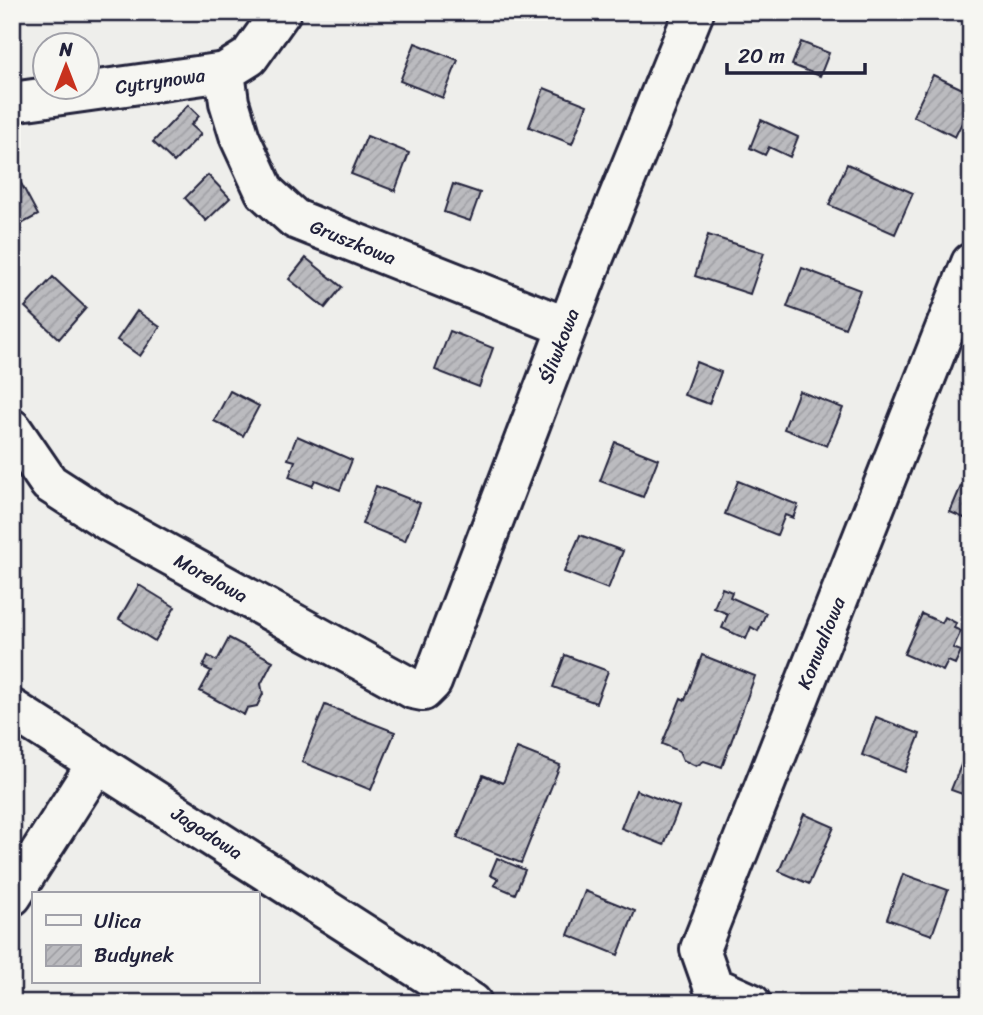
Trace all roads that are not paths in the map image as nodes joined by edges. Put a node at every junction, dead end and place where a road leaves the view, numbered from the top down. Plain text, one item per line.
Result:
1 (281, 12) edge
2 (694, 12) edge
3 (225, 72) junction
4 (12, 102) edge
5 (971, 263) edge
6 (567, 327) junction
7 (12, 429) edge
8 (432, 682) joint
9 (12, 709) edge
10 (97, 763) junction
11 (12, 896) edge
12 (472, 1003) edge
13 (751, 1003) edge

1 - 3 street, Cytrynowa
2 - 6 street, Śliwkowa
3 - 4 street, Cytrynowa
3 - 6 street, Gruszkowa
5 - 13 street, Konwaliowa
6 - 8 street, Śliwkowa
7 - 8 street, Morelowa
9 - 10 street, Jagodowa
10 - 11 street
10 - 12 street, Jagodowa

